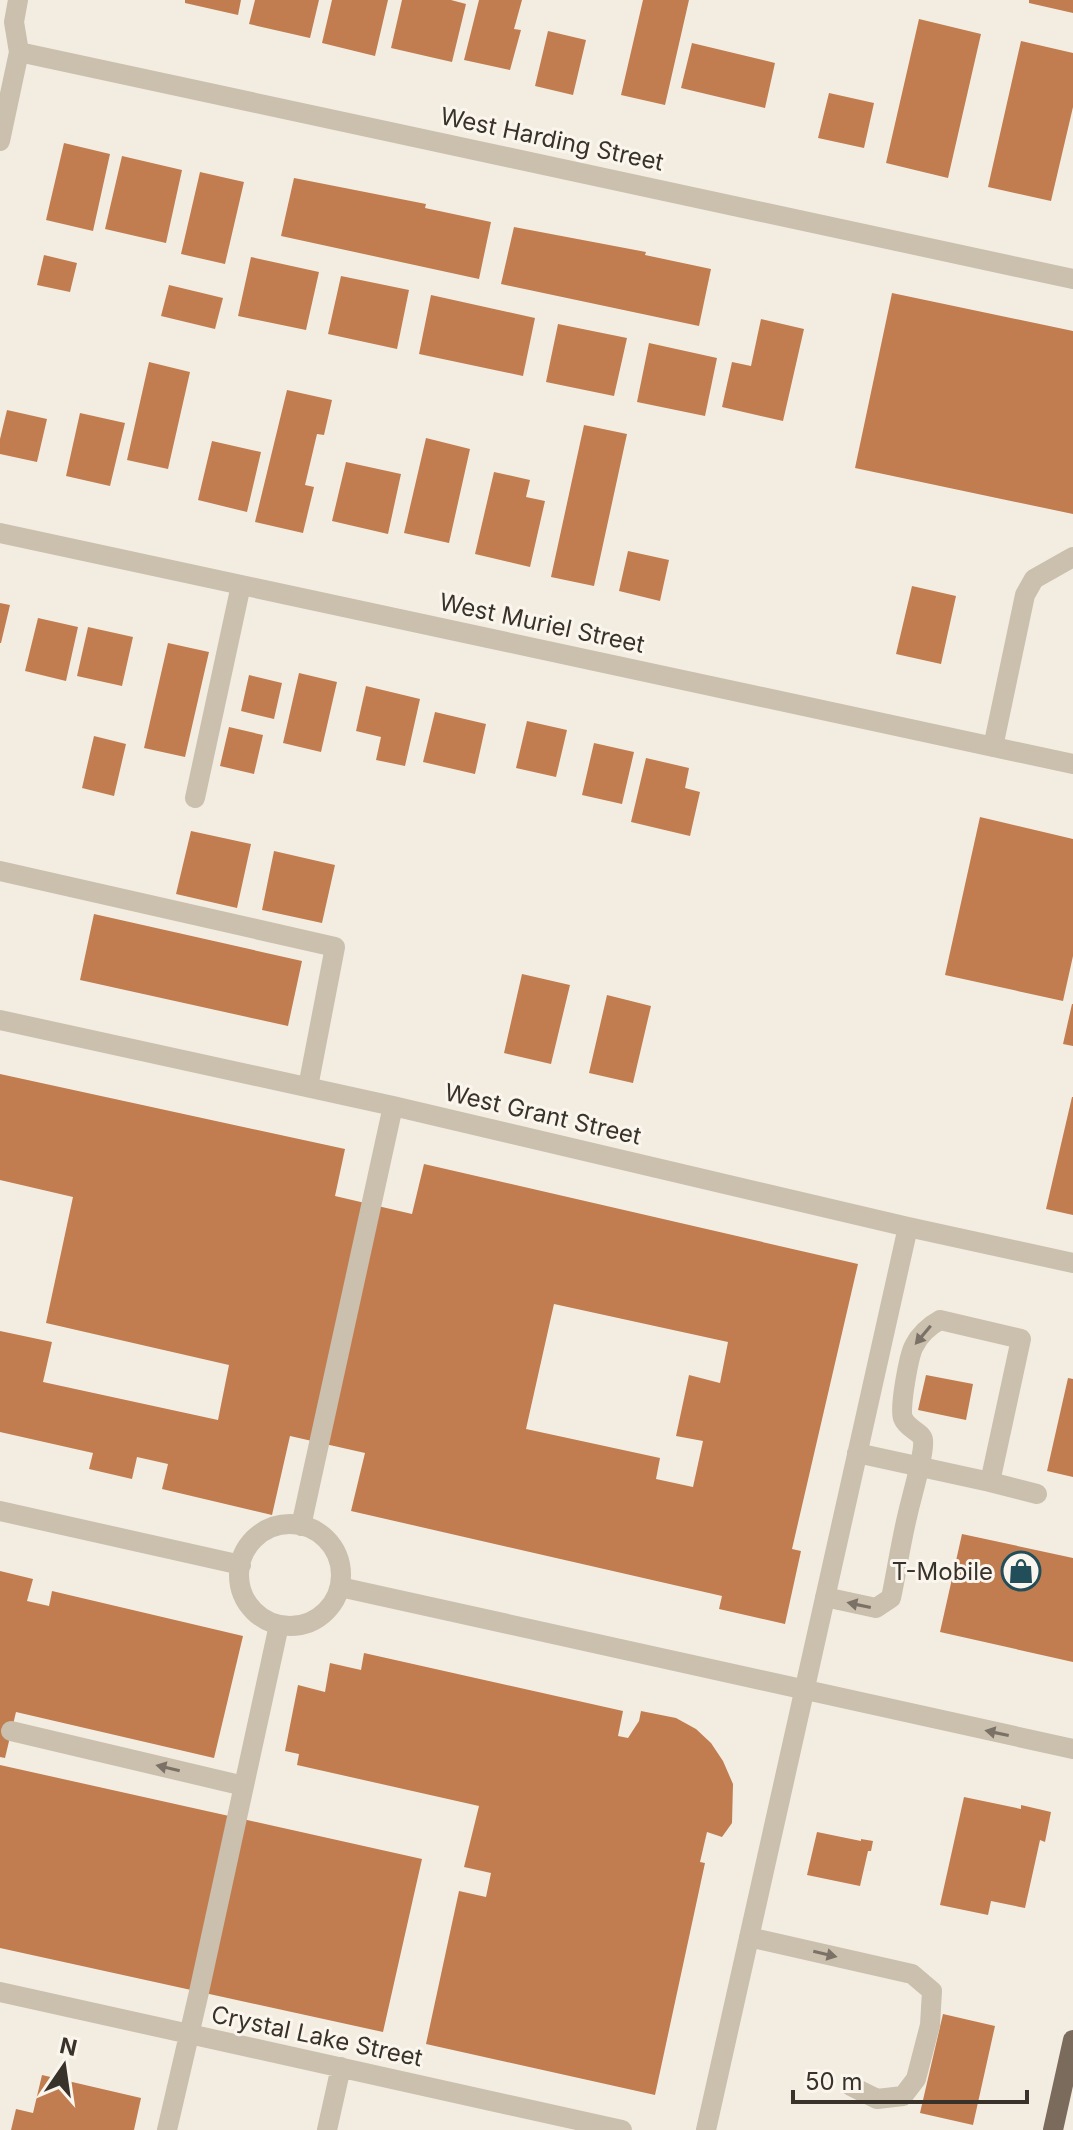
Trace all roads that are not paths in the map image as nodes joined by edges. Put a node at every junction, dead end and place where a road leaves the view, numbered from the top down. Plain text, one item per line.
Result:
1 (18, 0) edge
2 (7, 21) edge
3 (19, 52) junction
4 (0, 141) edge
5 (1073, 279) edge
6 (0, 533) edge
7 (1073, 557) edge
8 (241, 585) junction
9 (993, 747) junction
10 (1073, 764) edge
11 (195, 798) dead end
12 (0, 871) edge
13 (0, 1020) edge
14 (308, 1087) junction
15 (393, 1106) junction
16 (908, 1227) junction
17 (1073, 1263) edge
18 (857, 1453) junction
19 (919, 1467) junction
20 (990, 1482) junction
21 (1037, 1494) dead end
22 (0, 1511) edge
23 (301, 1526) junction
24 (241, 1565) junction
25 (340, 1587) junction
26 (825, 1597) junction
27 (279, 1625) junction
28 (804, 1690) junction
29 (11, 1731) dead end
30 (1073, 1749) edge
31 (244, 1786) junction
32 (749, 1937) junction
33 (0, 1992) edge
34 (189, 2034) junction
35 (1073, 2040) edge
36 (341, 2067) junction
37 (851, 2086) dead end
38 (1068, 2086) edge
39 (554, 2123) edge
40 (167, 2130) edge
41 (327, 2130) edge
42 (622, 2130) edge
43 (706, 2130) edge
44 (1053, 2130) edge

1 - 2 street
2 - 3 street
3 - 4 street
3 - 5 street, West Harding Street
6 - 8 street, West Muriel Street
7 - 9 street
8 - 9 street, West Muriel Street
8 - 11 street
9 - 10 street, West Muriel Street
12 - 14 street
13 - 14 street, West Grant Street
14 - 15 street, West Grant Street
15 - 16 street, West Grant Street
15 - 23 street
16 - 17 street, West Grant Street
16 - 18 street
18 - 19 street
18 - 26 street
19 - 20 street
20 -> 19 street
19 -> 26 street
20 - 21 street
22 - 24 street
23 - 24 street
23 - 25 street
24 - 27 street
25 - 27 street
25 - 28 street
26 - 28 street
27 - 31 street
30 -> 28 street
28 - 32 street
31 -> 29 street
31 - 34 street
32 -> 37 street
32 - 43 street
33 - 34 street, Crystal Lake Street
34 - 36 street, Crystal Lake Street
34 - 40 street
35 - 38 main road
36 - 39 street, Crystal Lake Street
36 - 41 street
38 - 44 main road
39 - 42 street, Crystal Lake Street

